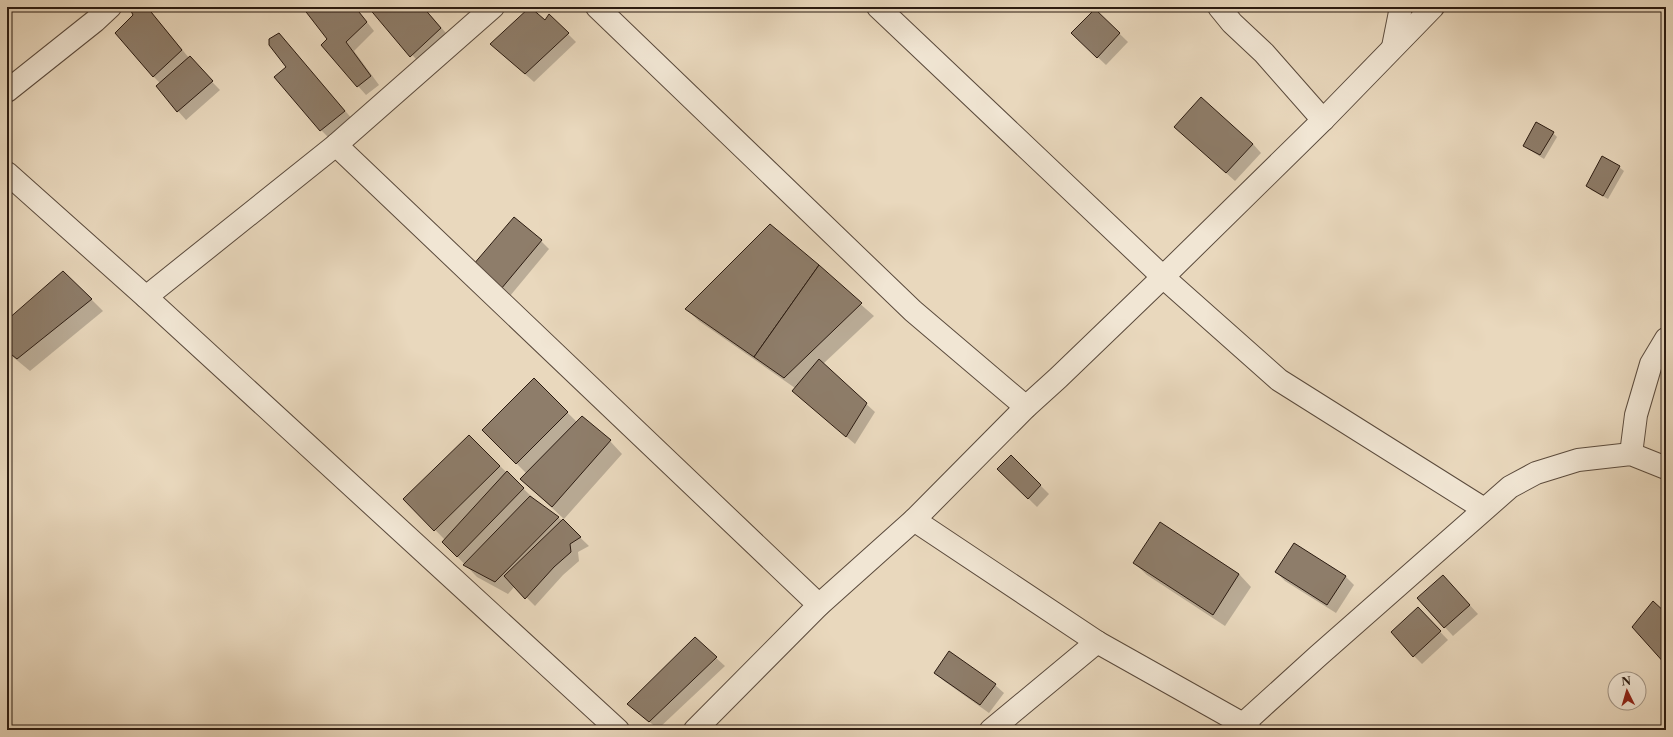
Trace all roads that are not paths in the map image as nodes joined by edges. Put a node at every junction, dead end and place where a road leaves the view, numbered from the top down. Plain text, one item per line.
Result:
1 (110, 7) edge
2 (494, 7) edge
3 (597, 7) edge
4 (878, 7) edge
5 (1219, 7) edge
6 (1401, 7) edge
7 (1433, 7) edge
8 (1393, 47) junction
9 (7, 91) edge
10 (1323, 120) junction
11 (336, 145) junction
12 (7, 173) edge
13 (1163, 277) junction
14 (146, 297) junction
15 (1666, 339) edge
16 (1026, 407) junction
17 (1631, 454) junction
18 (1666, 468) edge
19 (1484, 509) junction
20 (914, 520) junction
21 (819, 605) junction
22 (1097, 642) junction
23 (1247, 727) edge
24 (618, 730) edge
25 (695, 730) edge
26 (991, 730) edge

1 - 9 street
2 - 11 street
3 - 16 street
4 - 13 street
5 - 10 street
6 - 8 street
7 - 8 street
8 - 10 street
10 - 13 street
11 - 14 street
11 - 21 street
12 - 14 street
13 - 16 street
13 - 19 street
14 - 24 street
15 - 17 street
16 - 20 street
17 - 18 street
17 - 19 street
19 - 23 street
20 - 21 street
20 - 22 street
21 - 25 street
22 - 23 street
22 - 26 street

